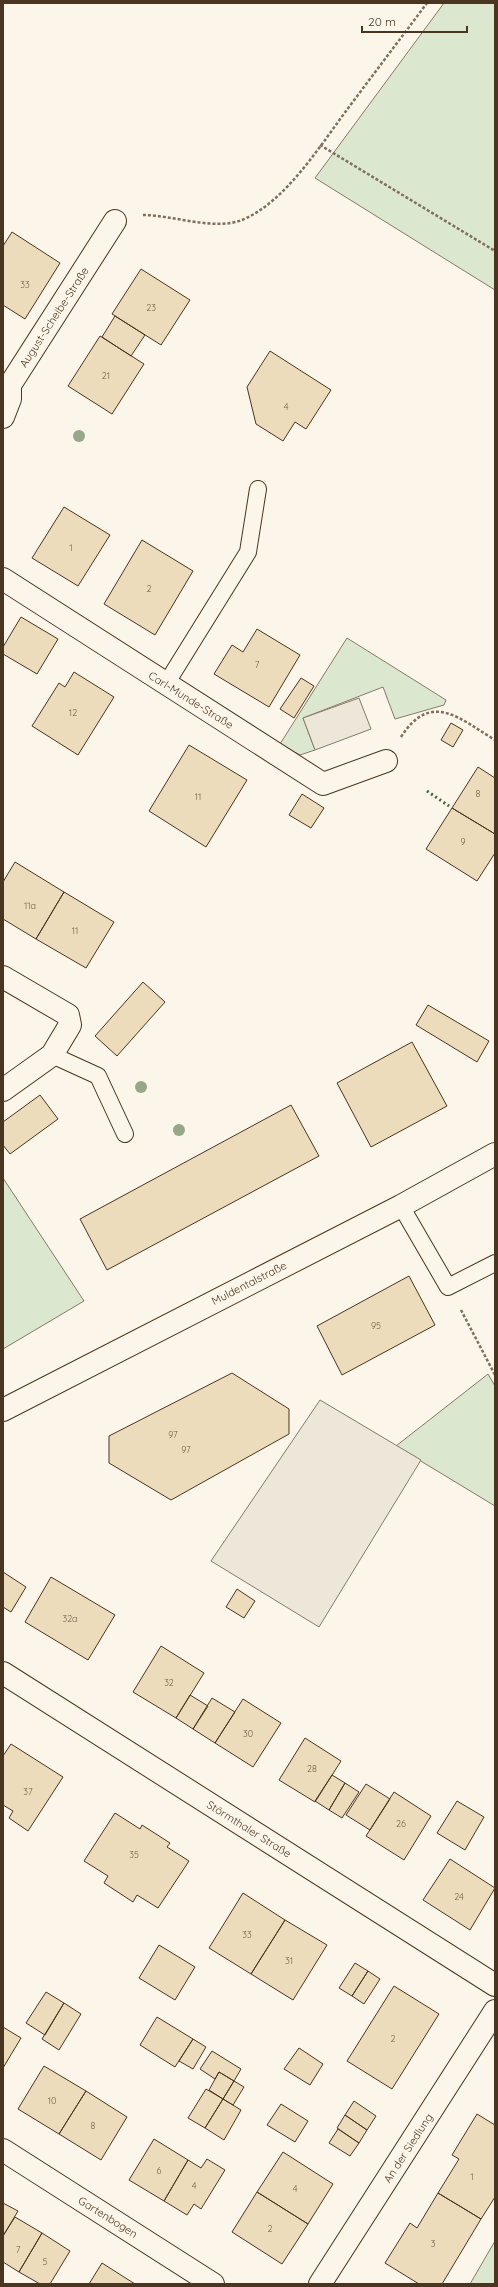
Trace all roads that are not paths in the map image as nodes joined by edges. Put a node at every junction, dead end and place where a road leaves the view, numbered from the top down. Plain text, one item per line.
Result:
1 (115, 221) road end
2 (6, 381) edge
3 (3, 417) edge
4 (258, 489) dead end
5 (3, 579) edge
6 (166, 684) junction
7 (386, 761) road end
8 (3, 977) edge
9 (52, 1055) junction
10 (3, 1090) edge
11 (126, 1134) dead end
12 (495, 1154) edge
13 (401, 1206) junction
14 (495, 1263) edge
15 (3, 1410) edge
16 (3, 1673) edge
17 (495, 1985) edge
18 (495, 2011) edge
19 (3, 2150) edge
20 (213, 2284) edge
21 (320, 2284) edge

1 - 2 street, August-Scheibe-Straße
2 - 3 street, August-Scheibe-Straße
4 - 6 lane
5 - 6 street, Carl-Munde-Straße
6 - 7 street, Carl-Munde-Straße
8 - 9 street
9 - 10 street
9 - 11 lane
12 - 13 street, Muldentalstraße
13 - 14 lane
13 - 15 street, Muldentalstraße
16 - 17 street, Störmthaler Straße
18 - 21 street, An der Siedlung
19 - 20 street, Gartenbogen

